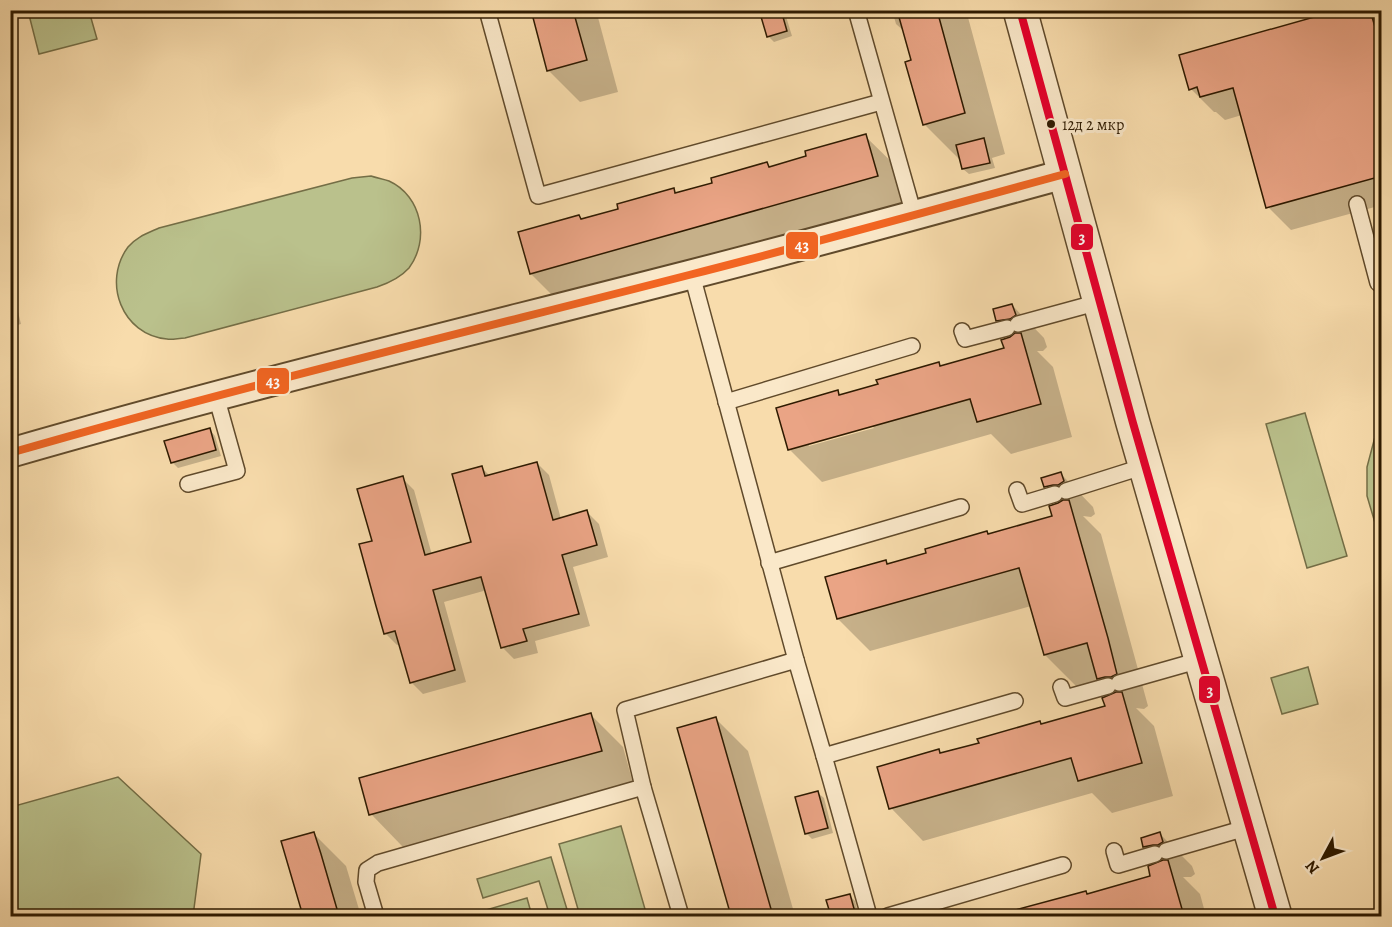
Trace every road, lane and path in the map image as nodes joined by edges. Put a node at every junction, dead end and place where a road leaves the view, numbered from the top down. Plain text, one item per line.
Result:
1 (487, 10) edge
2 (856, 10) edge
3 (1020, 10) edge
4 (881, 102) junction
5 (1065, 174) junction
6 (1357, 204) dead end
7 (914, 215) junction
8 (692, 275) junction
9 (1382, 282) edge
10 (1100, 302) junction
11 (963, 331) dead end
12 (912, 346) dead end
13 (216, 396) junction
14 (726, 402) junction
15 (10, 453) edge
16 (1146, 466) junction
17 (188, 484) dead end
18 (1017, 490) dead end
19 (961, 507) dead end
20 (769, 563) junction
21 (796, 660) junction
22 (1200, 660) junction
23 (1061, 687) dead end
24 (1015, 701) dead end
25 (824, 756) junction
26 (643, 787) junction
27 (1249, 827) junction
28 (1114, 851) dead end
29 (1063, 866) dead end
30 (376, 916) edge
31 (681, 916) edge
32 (869, 916) edge
33 (888, 916) edge
34 (1275, 916) edge

1 - 4 lane
2 - 4 lane
3 - 5 street
4 - 7 lane
5 - 7 street
5 - 10 street
6 - 9 lane
7 - 8 street
8 - 13 street
8 - 14 lane
10 - 11 lane
10 - 16 street
12 - 14 lane
13 - 15 street
13 - 17 lane
14 - 20 lane
16 - 18 lane
16 - 22 street
19 - 20 lane
20 - 21 lane
21 - 25 lane
21 - 26 lane
22 - 23 lane
22 - 27 street
24 - 25 lane
25 - 32 lane
26 - 30 lane
26 - 31 lane
27 - 28 lane
27 - 34 street
29 - 33 lane

